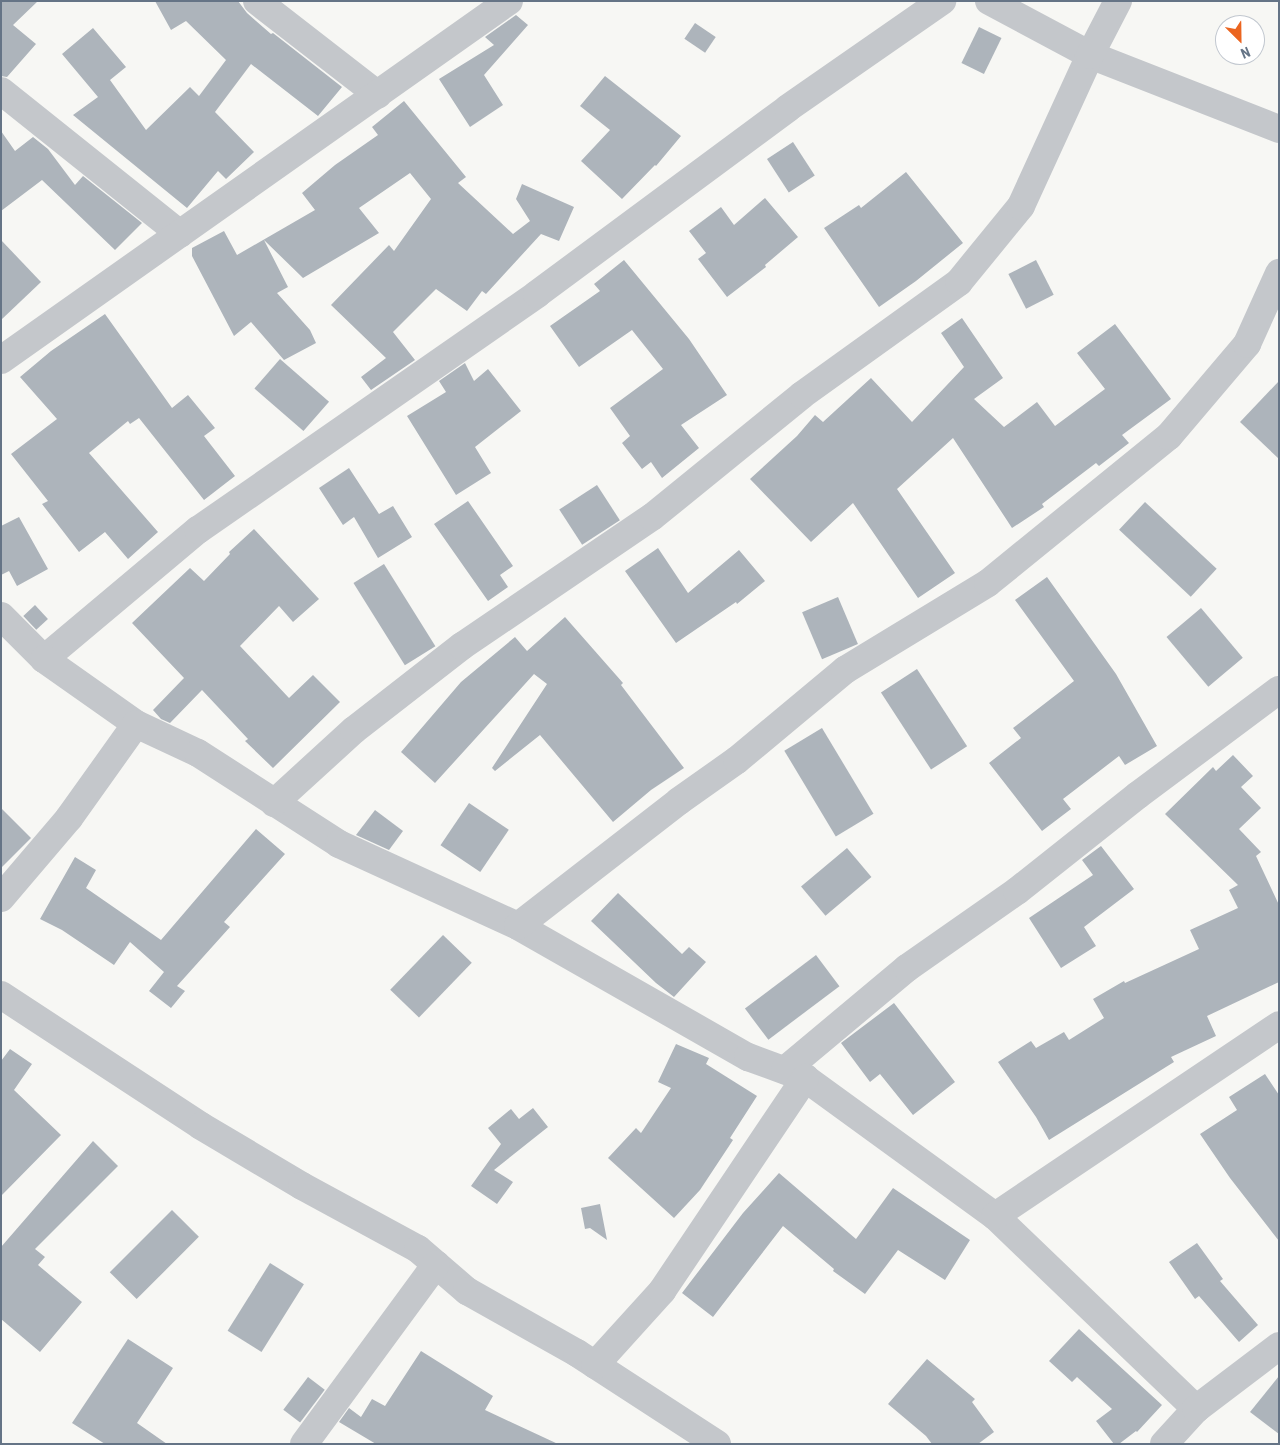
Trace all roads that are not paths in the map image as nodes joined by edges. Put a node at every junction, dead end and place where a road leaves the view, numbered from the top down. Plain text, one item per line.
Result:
1 (257, 1) edge
2 (509, 1) edge
3 (942, 1) edge
4 (989, 1) edge
5 (1118, 1) edge
6 (1090, 55) junction
7 (1, 91) edge
8 (378, 95) junction
9 (1279, 129) edge
10 (180, 234) junction
11 (1279, 273) edge
12 (1, 360) edge
13 (1, 616) edge
14 (44, 658) junction
15 (1279, 690) edge
16 (136, 724) junction
17 (274, 803) junction
18 (1, 898) edge
19 (518, 926) junction
20 (1, 995) edge
21 (1279, 1025) edge
22 (795, 1074) junction
23 (995, 1216) junction
24 (436, 1264) junction
25 (1279, 1346) edge
26 (595, 1365) junction
27 (1196, 1409) junction
28 (304, 1444) edge
29 (717, 1444) edge
30 (1164, 1444) edge

1 - 8 street
2 - 8 street
3 - 14 street
4 - 6 street
5 - 6 street
6 - 9 street
6 - 17 street
7 - 10 street
8 - 10 street
10 - 12 street
11 - 19 street
13 - 14 street
14 - 16 street
15 - 22 street
16 - 17 street
16 - 18 street
17 - 19 street
19 - 22 street
20 - 24 street
21 - 23 street
22 - 23 street
22 - 26 street
23 - 27 street
24 - 26 street
24 - 28 street
25 - 27 street
26 - 29 street
27 - 30 street

